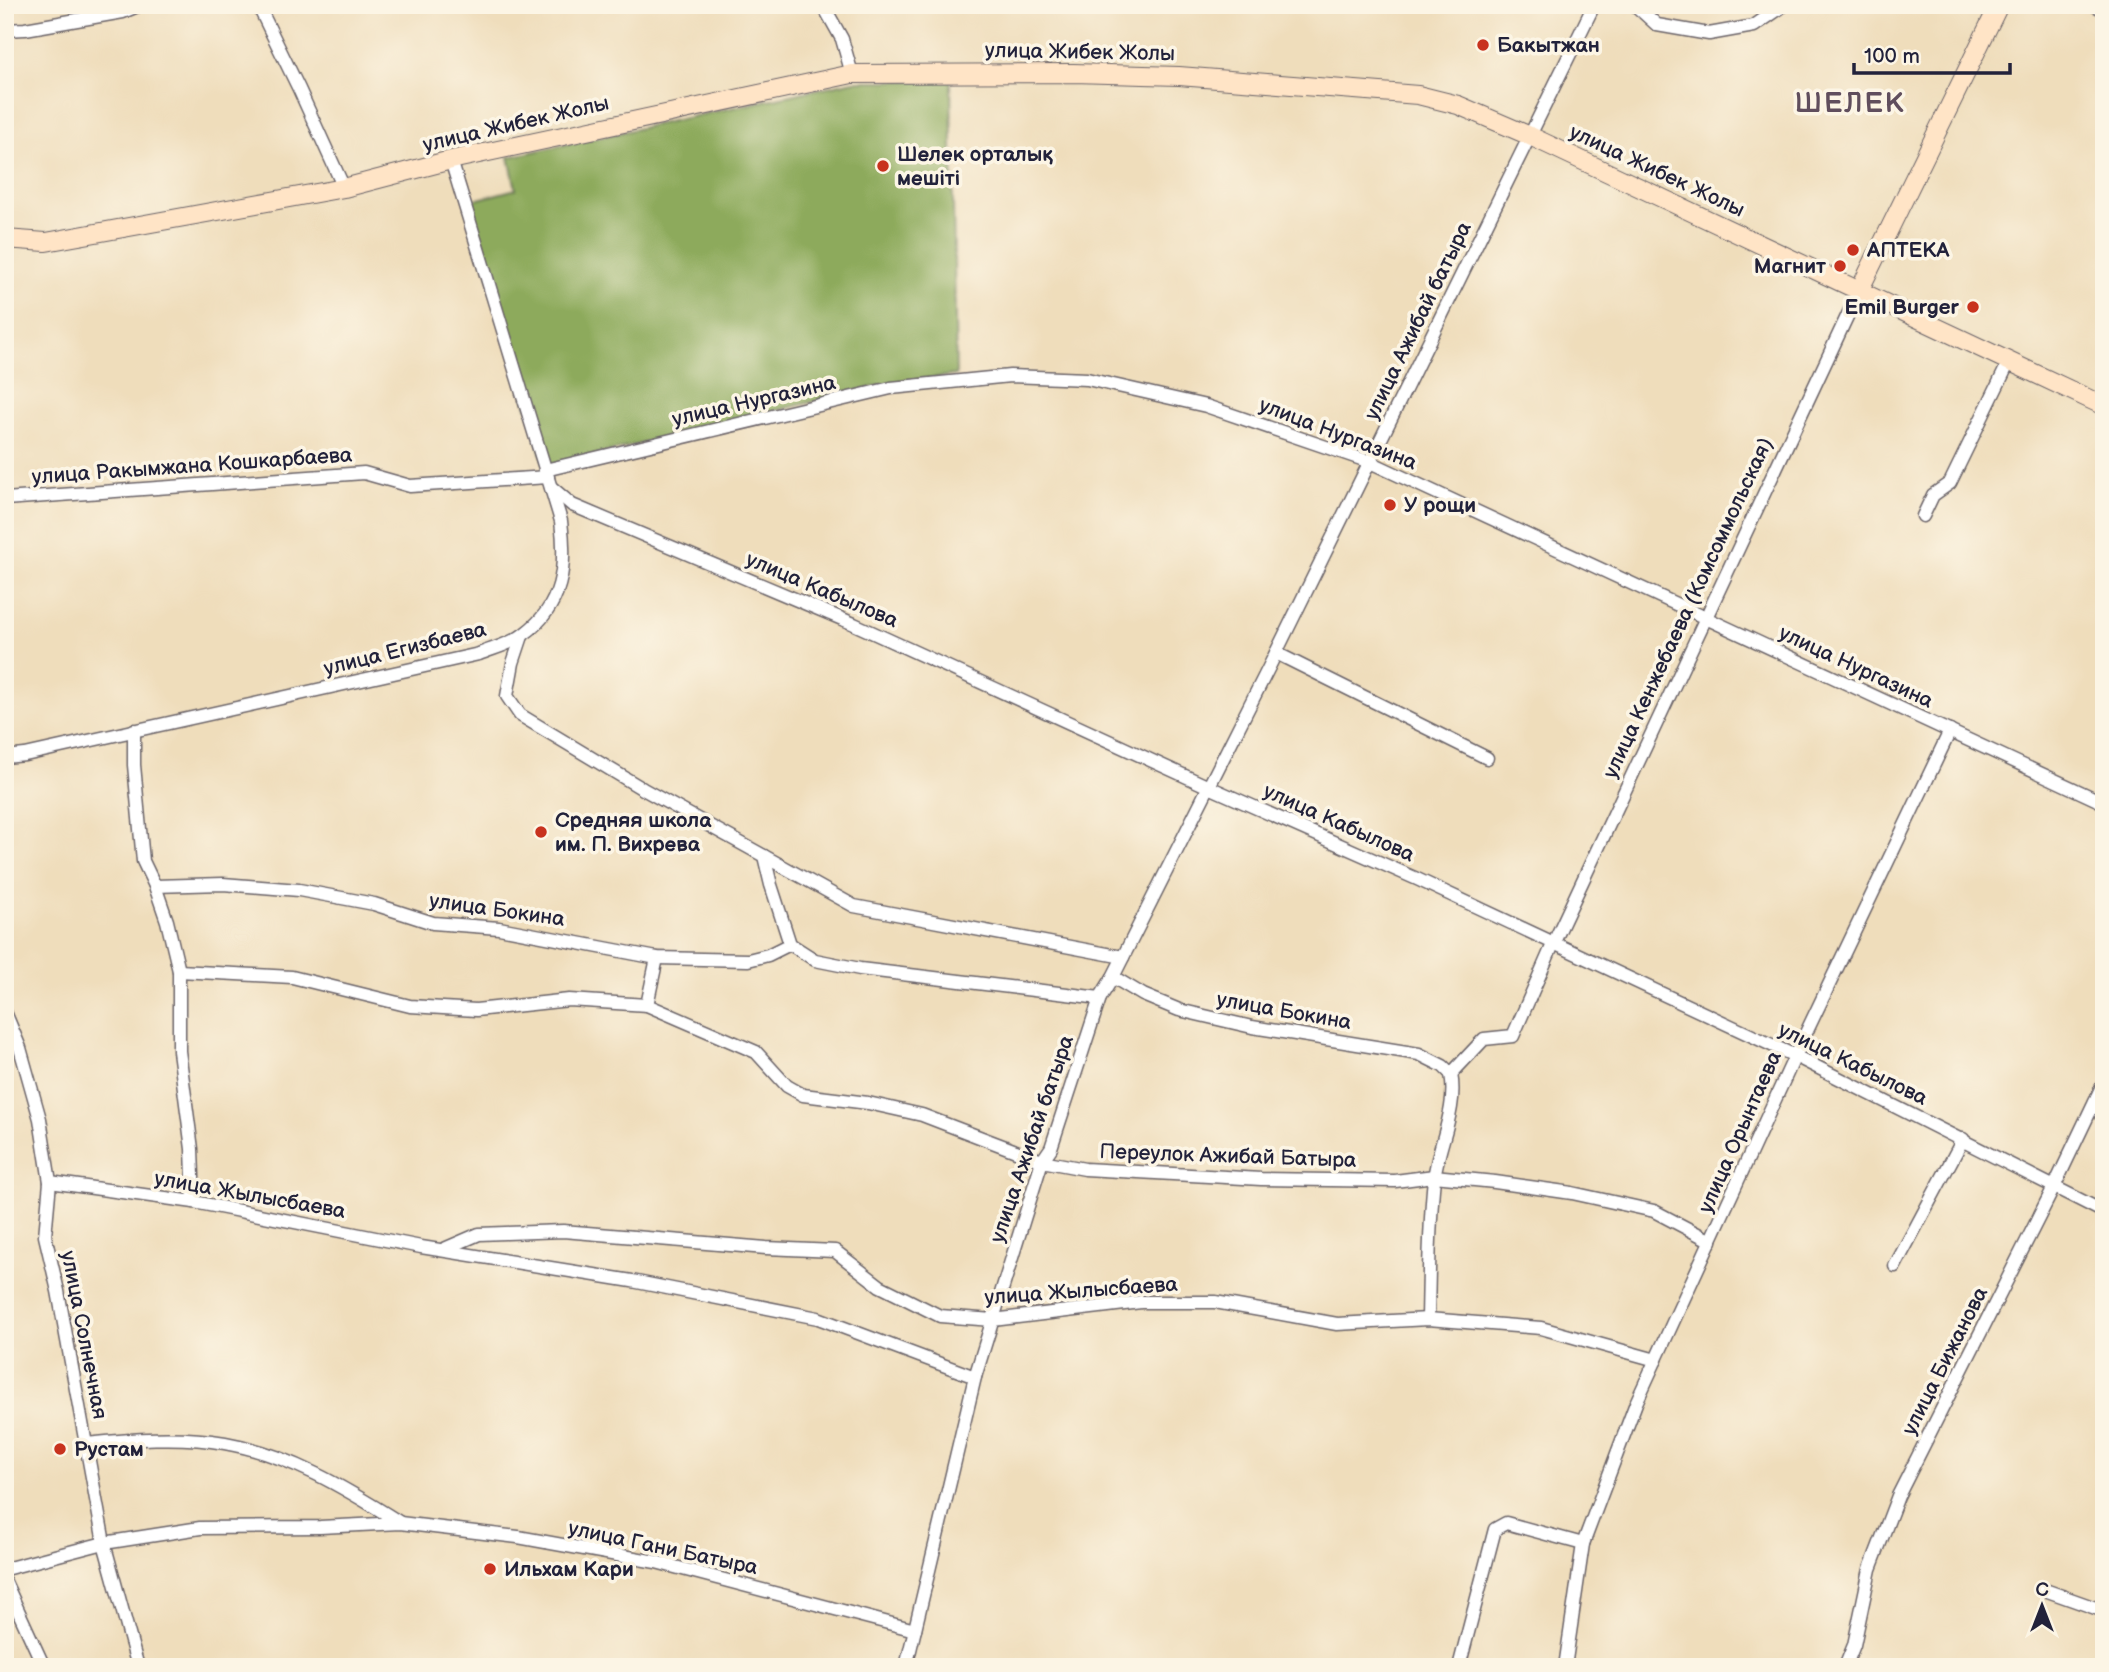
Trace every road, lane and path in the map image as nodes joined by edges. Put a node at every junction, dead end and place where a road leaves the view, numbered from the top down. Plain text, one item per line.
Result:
1 (140, 5) edge
2 (258, 5) edge
3 (823, 5) edge
4 (1594, 5) edge
5 (1635, 5) edge
6 (1782, 5) edge
7 (1999, 5) edge
8 (2094, 5) edge
9 (2104, 10) edge
10 (5, 30) edge
11 (852, 74) junction
12 (1530, 136) junction
13 (451, 160) junction
14 (344, 188) junction
15 (5, 239) edge
16 (1859, 291) junction
17 (2009, 362) junction
18 (2104, 406) edge
19 (1370, 462) junction
20 (548, 478) junction
21 (5, 499) edge
22 (1923, 516) dead end
23 (1704, 619) junction
24 (522, 636) junction
25 (1276, 653) junction
26 (134, 730) junction
27 (1950, 731) junction
28 (5, 757) edge
29 (1487, 758) dead end
30 (1209, 788) junction
31 (2104, 803) edge
32 (764, 856) junction
33 (155, 886) junction
34 (1554, 943) junction
35 (790, 944) junction
36 (1123, 957) junction
37 (657, 958) junction
38 (179, 971) junction
39 (1113, 977) junction
40 (1100, 998) junction
41 (647, 1005) junction
42 (5, 1012) edge
43 (1795, 1056) junction
44 (1451, 1074) junction
45 (2104, 1082) edge
46 (1963, 1139) junction
47 (1042, 1161) junction
48 (1434, 1176) junction
49 (50, 1182) junction
50 (2054, 1187) junction
51 (194, 1202) junction
52 (2104, 1212) edge
53 (1711, 1241) junction
54 (442, 1250) junction
55 (1895, 1266) dead end
56 (1428, 1319) junction
57 (993, 1320) junction
58 (1656, 1360) junction
59 (975, 1377) junction
60 (86, 1444) junction
61 (400, 1523) junction
62 (104, 1544) junction
63 (1583, 1544) junction
64 (5, 1569) edge
65 (5, 1582) edge
66 (2042, 1590) dead end
67 (2104, 1611) edge
68 (915, 1630) junction
69 (44, 1667) edge
70 (138, 1667) edge
71 (906, 1667) edge
72 (1459, 1667) edge
73 (1565, 1667) edge
74 (1845, 1667) edge

1 - 10 street
2 - 14 street
3 - 11 street
4 - 12 street, улица Ажибай батыра
5 - 6 street
7 - 16 main road
8 - 9 street
11 - 12 main road, улица Жибек Жолы
11 - 13 main road, улица Жибек Жолы
12 - 16 main road, улица Жибек Жолы
12 - 19 street, улица Ажибай батыра
13 - 14 main road, улица Жибек Жолы
13 - 20 street, улица Егизбаева
14 - 15 main road, улица Жибек Жолы
16 - 17 main road, улица Жибек Жолы
16 - 23 street, улица Кенжебаева (Комсоммольская)
17 - 18 main road, улица Жибек Жолы
17 - 22 street
19 - 20 street, улица Нургазина
19 - 23 street, улица Нургазина
19 - 25 street, улица Ажибай батыра
20 - 21 street, улица Ракымжана Кошкарбаева
20 - 24 street, улица Егизбаева
20 - 30 street, улица Кабылова
23 - 27 street, улица Нургазина
23 - 34 street, улица Кенжебаева (Комсоммольская)
24 - 26 street, улица Егизбаева
24 - 32 street
25 - 29 street
25 - 30 street, улица Ажибай батыра
26 - 28 street, улица Егизбаева
26 - 33 street
27 - 31 street, улица Нургазина
27 - 43 street, улица Орынтаева
30 - 34 street, улица Кабылова
30 - 36 street, улица Ажибай батыра
32 - 35 street
32 - 36 street
33 - 37 street, улица Бокина
33 - 38 street
34 - 43 street, улица Кабылова
34 - 44 street, улица Кенжебаева (Комсоммольская)
35 - 37 street, улица Бокина
35 - 40 street
36 - 39 street, улица Ажибай батыра
37 - 41 street
38 - 41 street
38 - 51 street
39 - 40 street, улица Ажибай батыра
39 - 44 street, улица Бокина
40 - 47 street, улица Ажибай батыра
41 - 47 street, Переулок Ажибай Батыра
42 - 49 street, улица Солнечная
43 - 46 street, улица Кабылова
43 - 53 street, улица Орынтаева
44 - 48 street
45 - 50 street, улица Бижанова
46 - 50 street, улица Кабылова
46 - 55 street
47 - 48 street, Переулок Ажибай Батыра
47 - 57 street, улица Ажибай батыра
48 - 53 street, Переулок Ажибай Батыра
48 - 56 street
49 - 51 street, улица Жылысбаева
49 - 60 street, улица Солнечная
50 - 52 street, улица Кабылова
50 - 74 street, улица Бижанова
51 - 54 street, улица Жылысбаева
53 - 58 street, улица Орынтаева
54 - 57 street, улица Жылысбаева
54 - 59 street, улица Жылысбаева
56 - 57 street, улица Жылысбаева
56 - 58 street, улица Жылысбаева
57 - 59 street, улица Ажибай батыра
58 - 63 street, улица Орынтаева
59 - 68 street, улица Ажибай батыра
60 - 61 street, улица Гани Батыра
60 - 62 street, улица Солнечная
61 - 62 street, улица Гани Батыра
61 - 68 street, улица Гани Батыра
62 - 64 street, улица Гани Батыра
62 - 70 street, улица Солнечная
63 - 72 street
63 - 73 street, улица Орынтаева
65 - 69 street
66 - 67 street
68 - 71 street, улица Ажибай батыра

